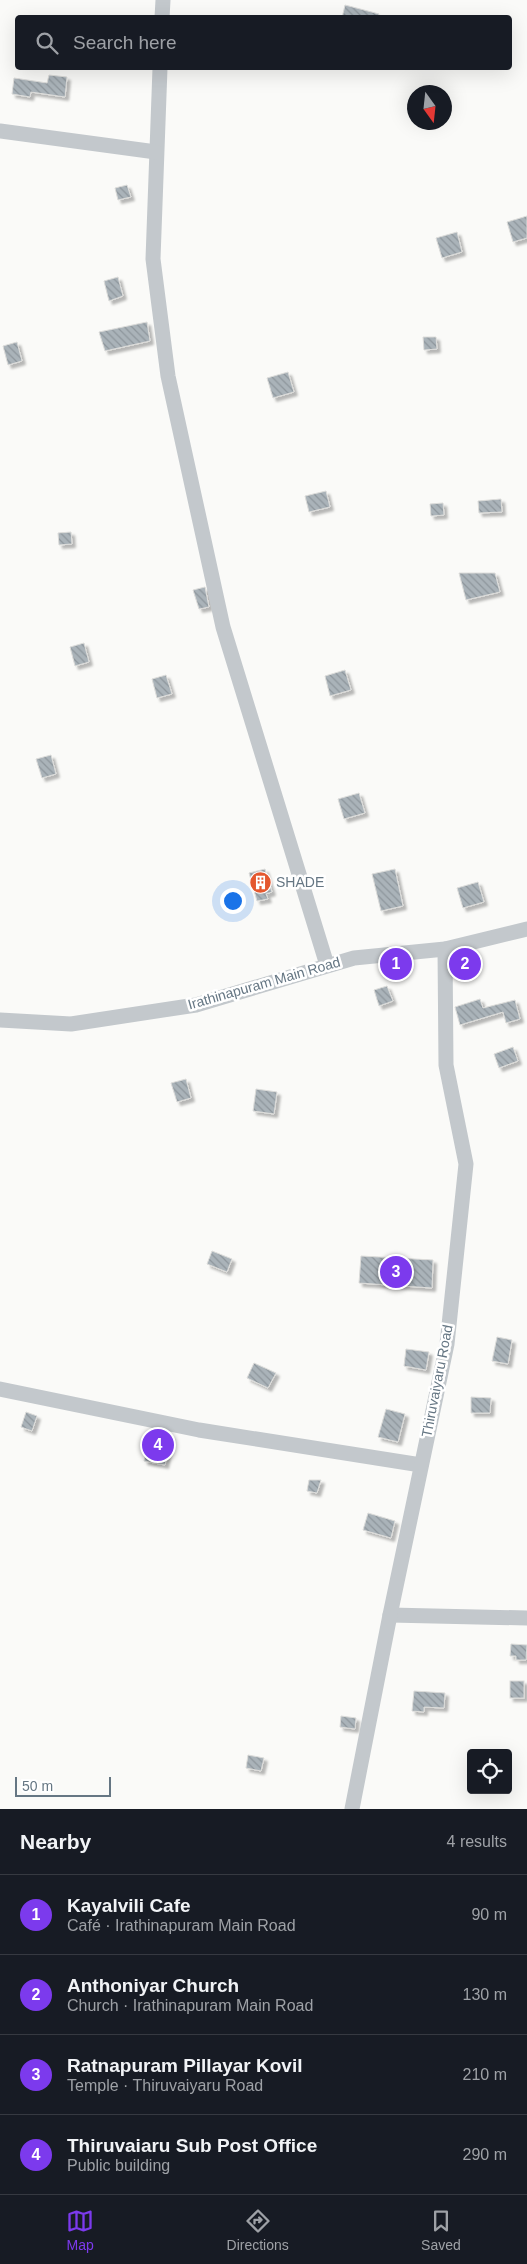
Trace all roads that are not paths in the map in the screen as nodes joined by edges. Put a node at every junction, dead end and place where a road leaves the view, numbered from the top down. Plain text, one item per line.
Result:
1 (163, 0) edge
2 (162, 15) edge
3 (160, 70) edge
4 (0, 131) edge
5 (156, 152) junction
6 (527, 929) edge
7 (445, 949) junction
8 (327, 965) junction
9 (0, 1020) edge
10 (0, 1389) edge
11 (421, 1465) junction
12 (390, 1615) junction
13 (527, 1618) edge
14 (352, 1809) edge

1 - 2 street
3 - 5 street
4 - 5 street
5 - 8 street
6 - 7 street, Irathinapuram Main Road
7 - 8 street, Irathinapuram Main Road
7 - 11 street, Thiruvaiyaru Road
8 - 9 street, Irathinapuram Main Road
10 - 11 street
11 - 12 street, Thiruvaiyaru Road
12 - 13 street
12 - 14 street, Thiruvaiyaru Road

